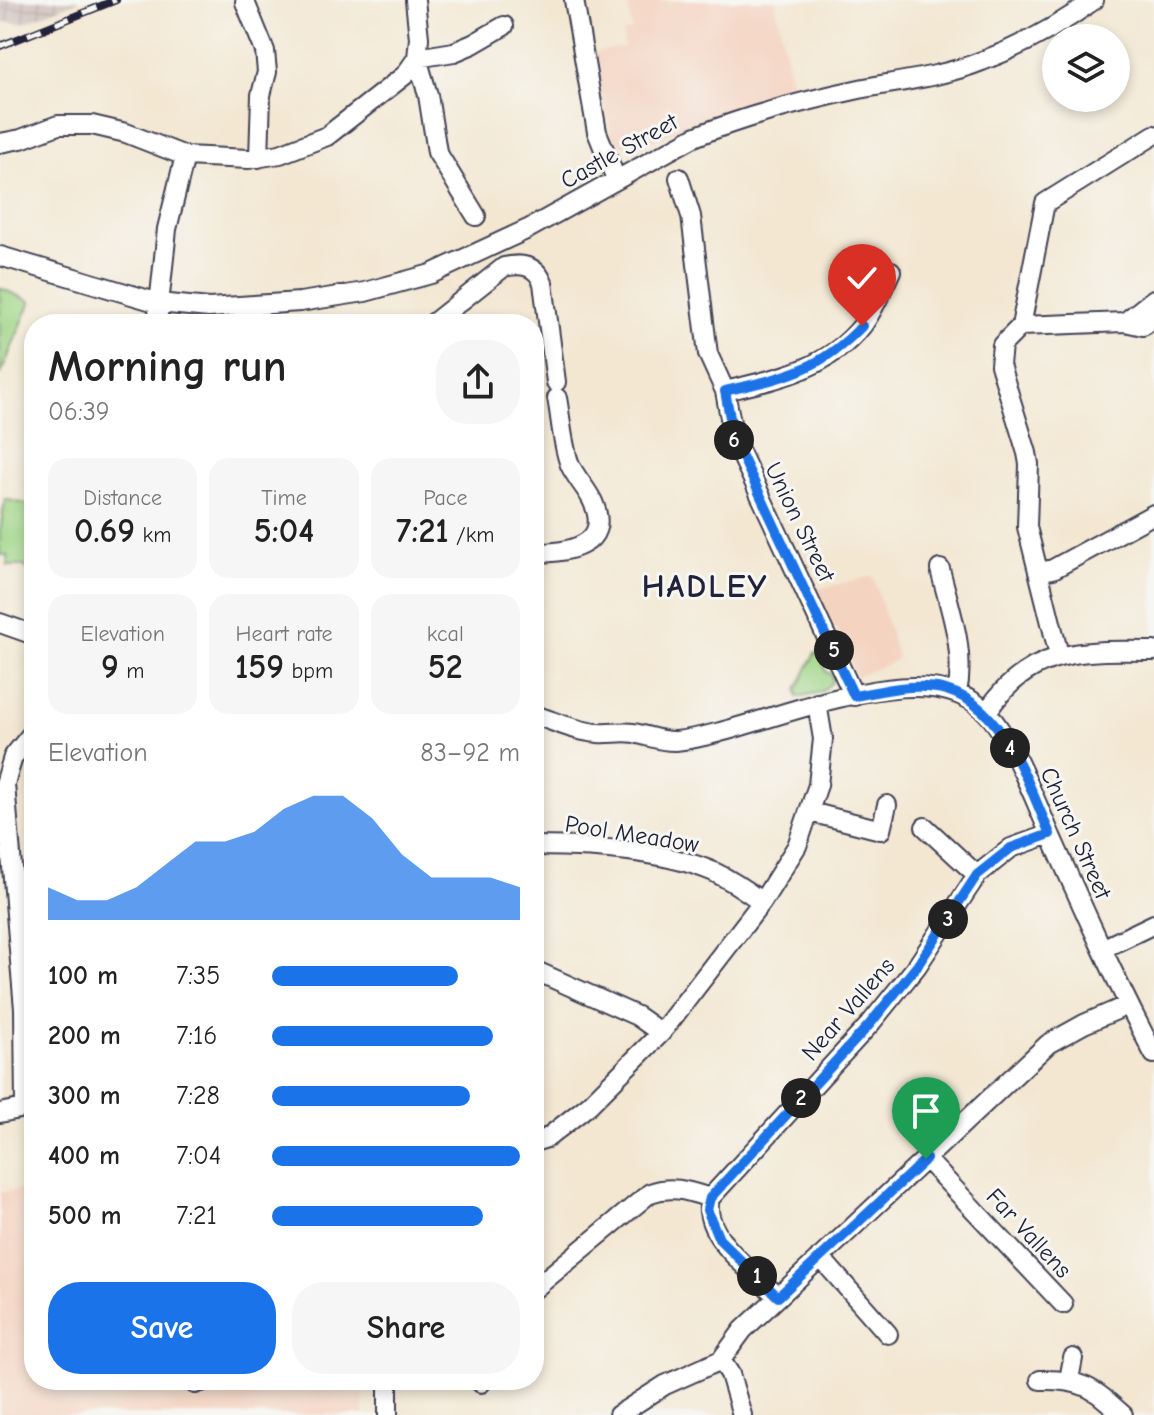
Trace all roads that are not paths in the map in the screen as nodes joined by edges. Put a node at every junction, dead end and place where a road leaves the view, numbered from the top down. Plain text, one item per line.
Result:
1 (415, 0) edge
2 (574, 0) edge
3 (1094, 0) edge
4 (245, 2) dead end
5 (504, 26) dead end
6 (417, 58) junction
7 (1154, 135) edge
8 (0, 143) edge
9 (185, 156) junction
10 (259, 158) junction
11 (679, 178) dead end
12 (616, 179) junction
13 (476, 216) dead end
14 (0, 256) edge
15 (891, 271) dead end
16 (1154, 299) edge
17 (159, 303) junction
18 (158, 314) edge
19 (445, 314) edge
20 (1154, 319) edge
21 (1125, 322) junction
22 (1021, 326) junction
23 (725, 391) junction
24 (1154, 514) edge
25 (544, 553) edge
26 (940, 569) dead end
27 (1046, 571) junction
28 (0, 623) edge
29 (24, 631) edge
30 (1154, 651) edge
31 (1059, 655) junction
32 (957, 693) junction
33 (854, 696) junction
34 (817, 703) junction
35 (987, 712) junction
36 (544, 718) edge
37 (24, 743) edge
38 (887, 805) dead end
39 (810, 812) junction
40 (925, 827) dead end
41 (1050, 834) junction
42 (544, 847) edge
43 (6, 872) edge
44 (977, 875) junction
45 (762, 902) junction
46 (1154, 924) edge
47 (1102, 949) junction
48 (544, 974) edge
49 (24, 978) edge
50 (1128, 1005) junction
51 (661, 1033) junction
52 (1154, 1054) edge
53 (24, 1107) edge
54 (0, 1113) edge
55 (544, 1139) edge
56 (926, 1159) junction
57 (710, 1198) junction
58 (820, 1257) junction
59 (544, 1281) edge
60 (778, 1297) junction
61 (1063, 1304) dead end
62 (888, 1334) dead end
63 (1073, 1358) dead end
64 (721, 1360) junction
65 (1040, 1380) dead end
66 (1069, 1380) junction
67 (388, 1390) edge
68 (388, 1415) edge
69 (618, 1415) edge
70 (742, 1415) edge
71 (1123, 1415) edge

1 - 6 street
2 - 12 street
3 - 12 street, Castle Street
4 - 10 street
5 - 6 street
6 - 10 street
6 - 13 street
7 - 22 street
8 - 9 street
9 - 10 street
9 - 17 street
11 - 23 street, Union Street
12 - 17 street, Castle Street
14 - 17 street, Castle Street
15 - 23 street
16 - 21 street
17 - 18 street
19 - 25 street
20 - 21 street
21 - 22 street
22 - 27 street
23 - 33 street, Union Street
24 - 27 street
26 - 32 street
27 - 31 street
28 - 29 street
30 - 31 street
31 - 35 street
32 - 33 street, Church Street
32 - 35 street, Church Street
33 - 34 street, Church Street
34 - 36 street, Church Street
34 - 39 street
35 - 41 street, Church Street
37 - 43 street
38 - 39 street
39 - 45 street
40 - 44 street
41 - 44 street, Near Vallens
41 - 47 street, Church Street
42 - 45 street, Pool Meadow
43 - 49 street
44 - 57 street, Near Vallens
45 - 51 street
46 - 47 street
47 - 50 street, Church Street
48 - 51 street
50 - 52 street, Church Street
50 - 56 street
51 - 55 street
53 - 54 street
56 - 58 street
56 - 61 street, Far Vallens
57 - 59 street
57 - 60 street
58 - 60 street
58 - 62 street
60 - 64 street
63 - 66 street
64 - 69 street
64 - 70 street
65 - 66 street
66 - 71 street
67 - 68 street

